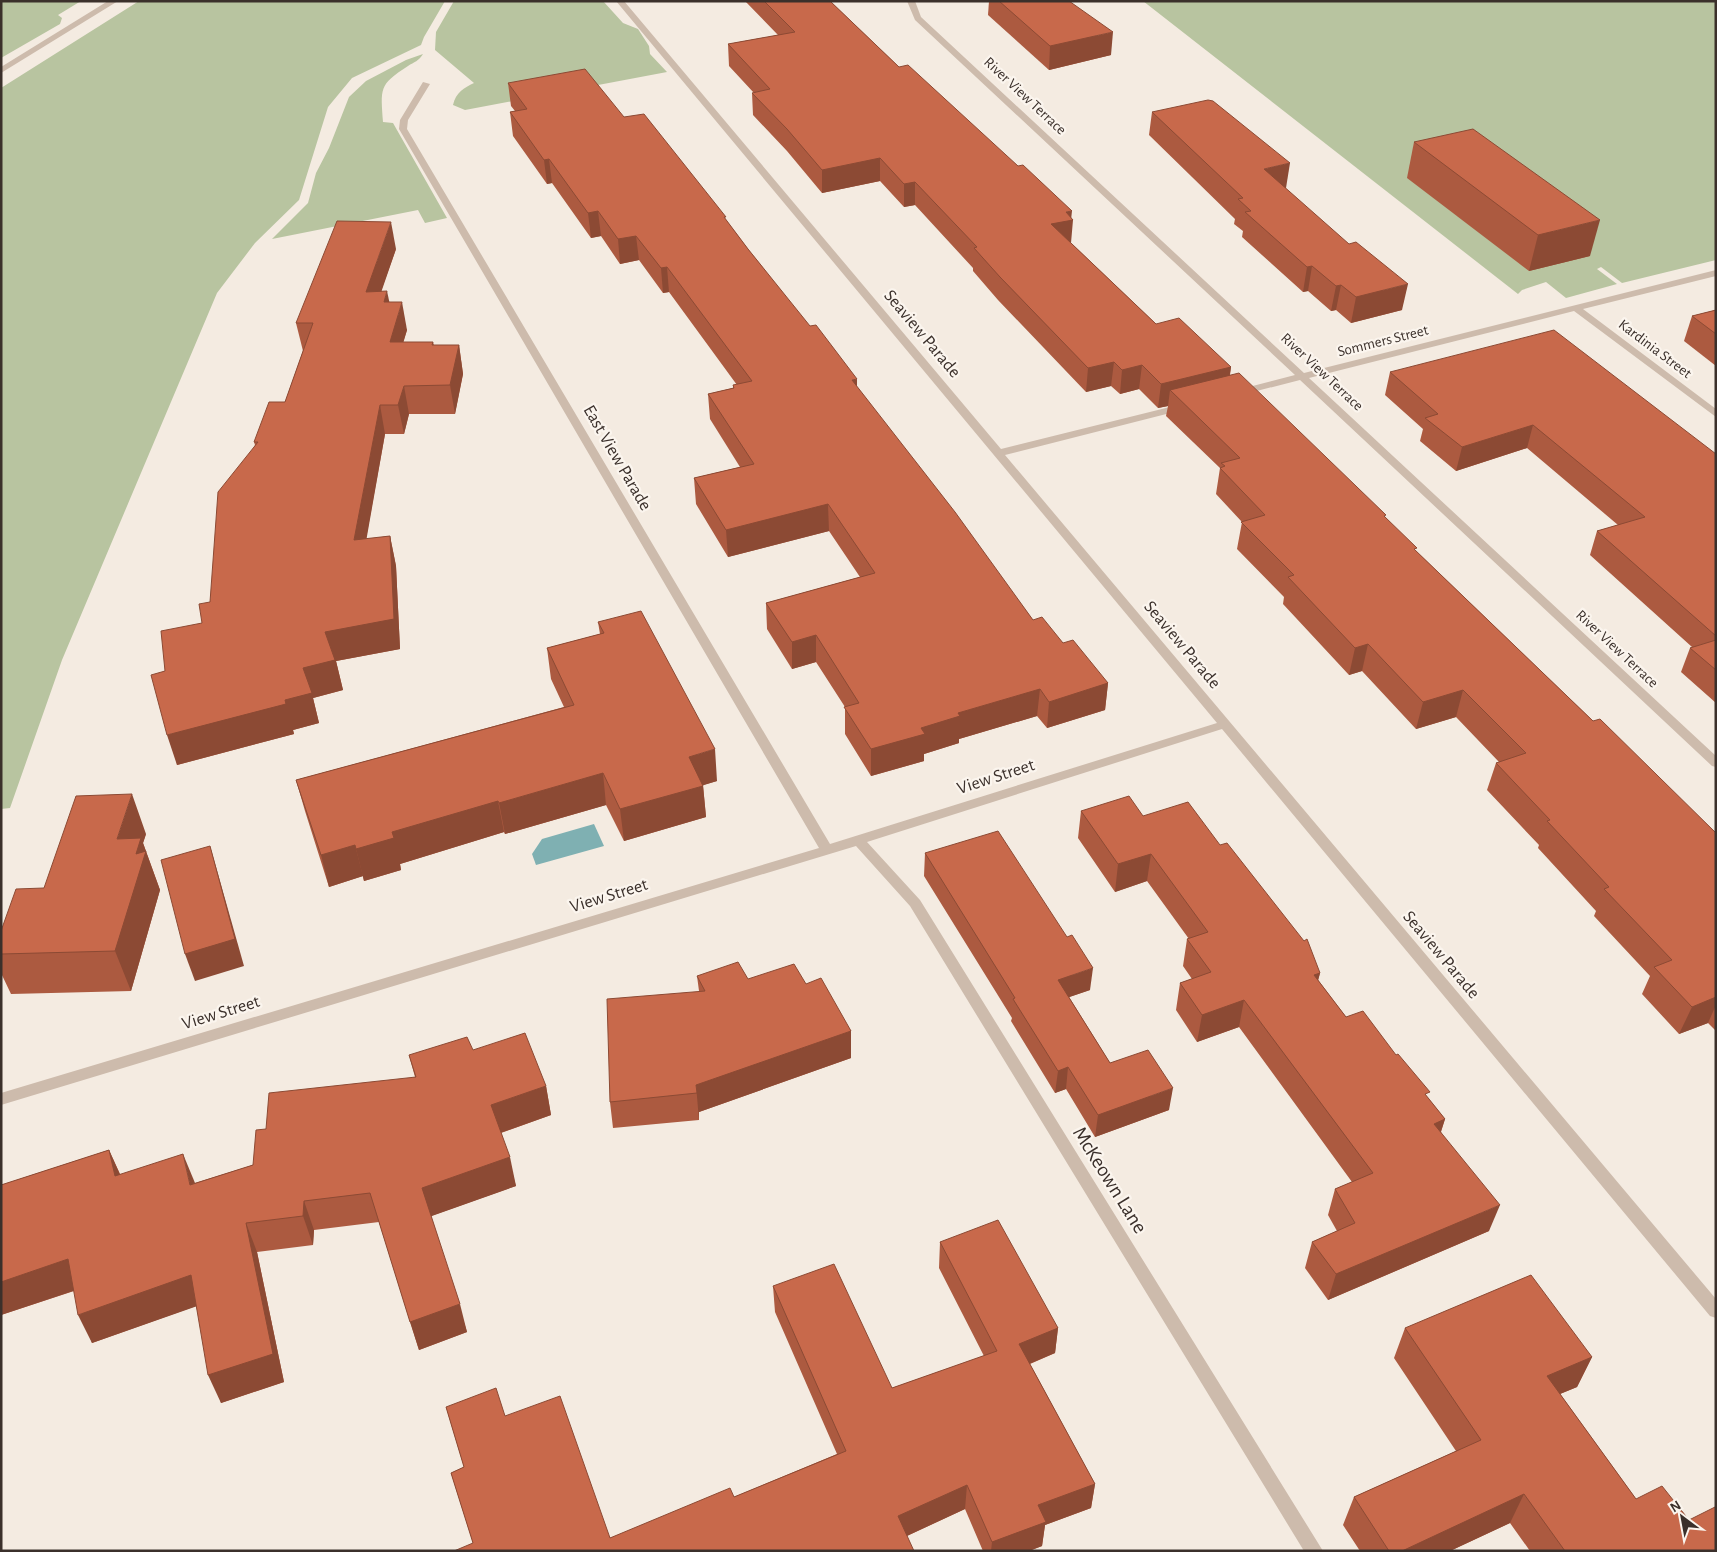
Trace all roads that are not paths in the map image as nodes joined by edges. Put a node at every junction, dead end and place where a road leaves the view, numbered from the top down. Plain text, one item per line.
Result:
1 (114, 1) edge
2 (620, 1) edge
3 (911, 1) edge
4 (1, 71) edge
5 (426, 84) dead end
6 (1716, 273) edge
7 (1576, 308) junction
8 (1304, 376) junction
9 (1228, 396) edge
10 (1190, 405) edge
11 (1716, 414) edge
12 (999, 453) junction
13 (1226, 724) junction
14 (1716, 763) edge
15 (858, 840) junction
16 (826, 850) junction
17 (1, 1099) edge
18 (1716, 1310) edge
19 (1314, 1551) edge

1 - 4 street
2 - 12 street, Seaview Parade
3 - 8 street, River View Terrace
5 - 16 street, East View Parade
6 - 7 street, Sommers Street
7 - 8 street, Sommers Street
7 - 11 street, Kardinia Street
8 - 9 street, Sommers Street
8 - 14 street, River View Terrace
10 - 12 street
12 - 13 street, Seaview Parade
13 - 15 street, View Street
13 - 18 street, Seaview Parade
15 - 16 street, View Street
15 - 19 street, McKeown Lane
16 - 17 street, View Street

